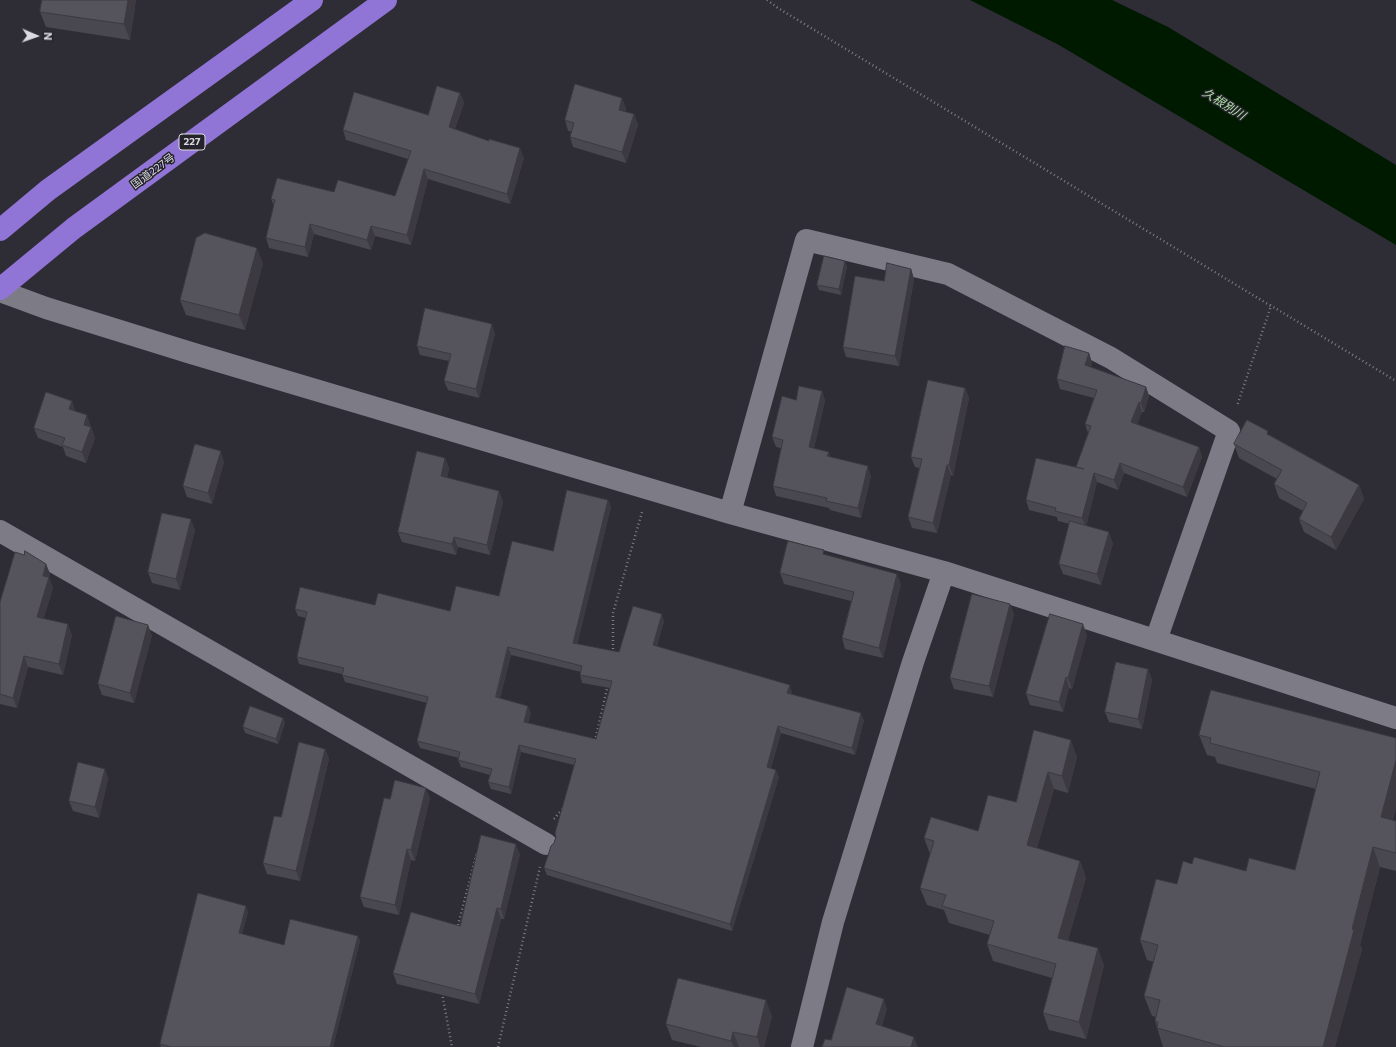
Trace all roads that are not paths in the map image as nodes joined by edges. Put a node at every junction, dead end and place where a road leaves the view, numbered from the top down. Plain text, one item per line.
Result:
1 (312, 0) edge
2 (386, 0) edge
3 (0, 230) edge
4 (0, 290) edge
5 (730, 513) junction
6 (0, 531) edge
7 (944, 572) junction
8 (1156, 640) junction
9 (1396, 718) edge
10 (546, 844) road end
11 (802, 1047) edge

1 - 3 highway
2 - 4 highway, 国道227号 / 227
4 - 5 street
5 - 7 street
5 - 8 street
6 - 10 street
7 - 8 street
7 - 11 street
8 - 9 street

